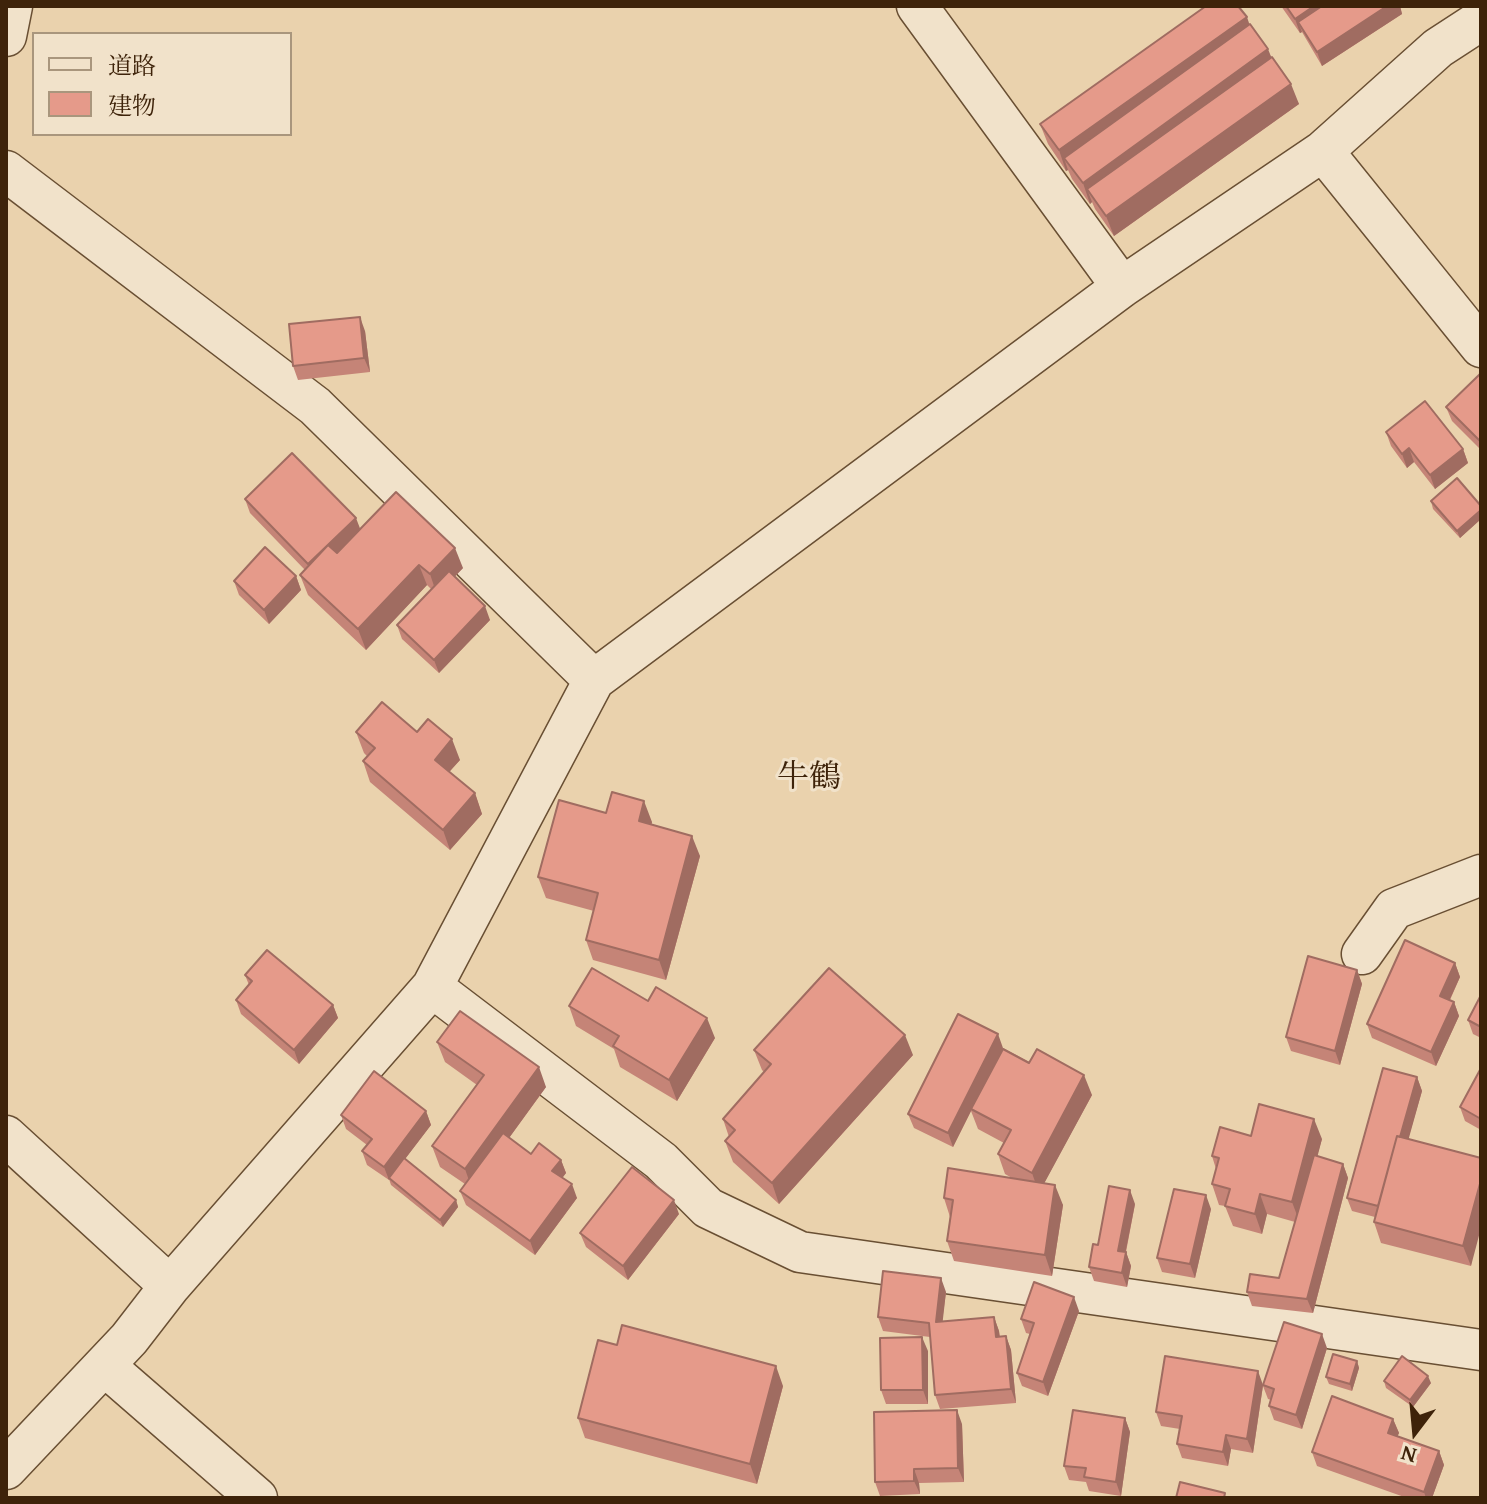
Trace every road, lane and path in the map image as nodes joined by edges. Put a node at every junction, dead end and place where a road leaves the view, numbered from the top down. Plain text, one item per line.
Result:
1 (12, 6) edge
2 (917, 6) edge
3 (1481, 20) edge
4 (6, 36) edge
5 (1323, 151) junction
6 (6, 171) edge
7 (1122, 287) junction
8 (1481, 347) edge
9 (594, 680) junction
10 (1481, 875) edge
11 (1362, 954) dead end
12 (432, 987) junction
13 (6, 1136) edge
14 (170, 1286) junction
15 (1481, 1350) edge
16 (105, 1366) junction
17 (6, 1469) edge
18 (257, 1498) edge

1 - 4 street
2 - 7 street
3 - 5 street
5 - 7 street
5 - 8 street
6 - 9 street
7 - 9 street
9 - 12 street
10 - 11 street
12 - 14 street
12 - 15 street
13 - 14 street
14 - 16 street
16 - 17 street
16 - 18 street

